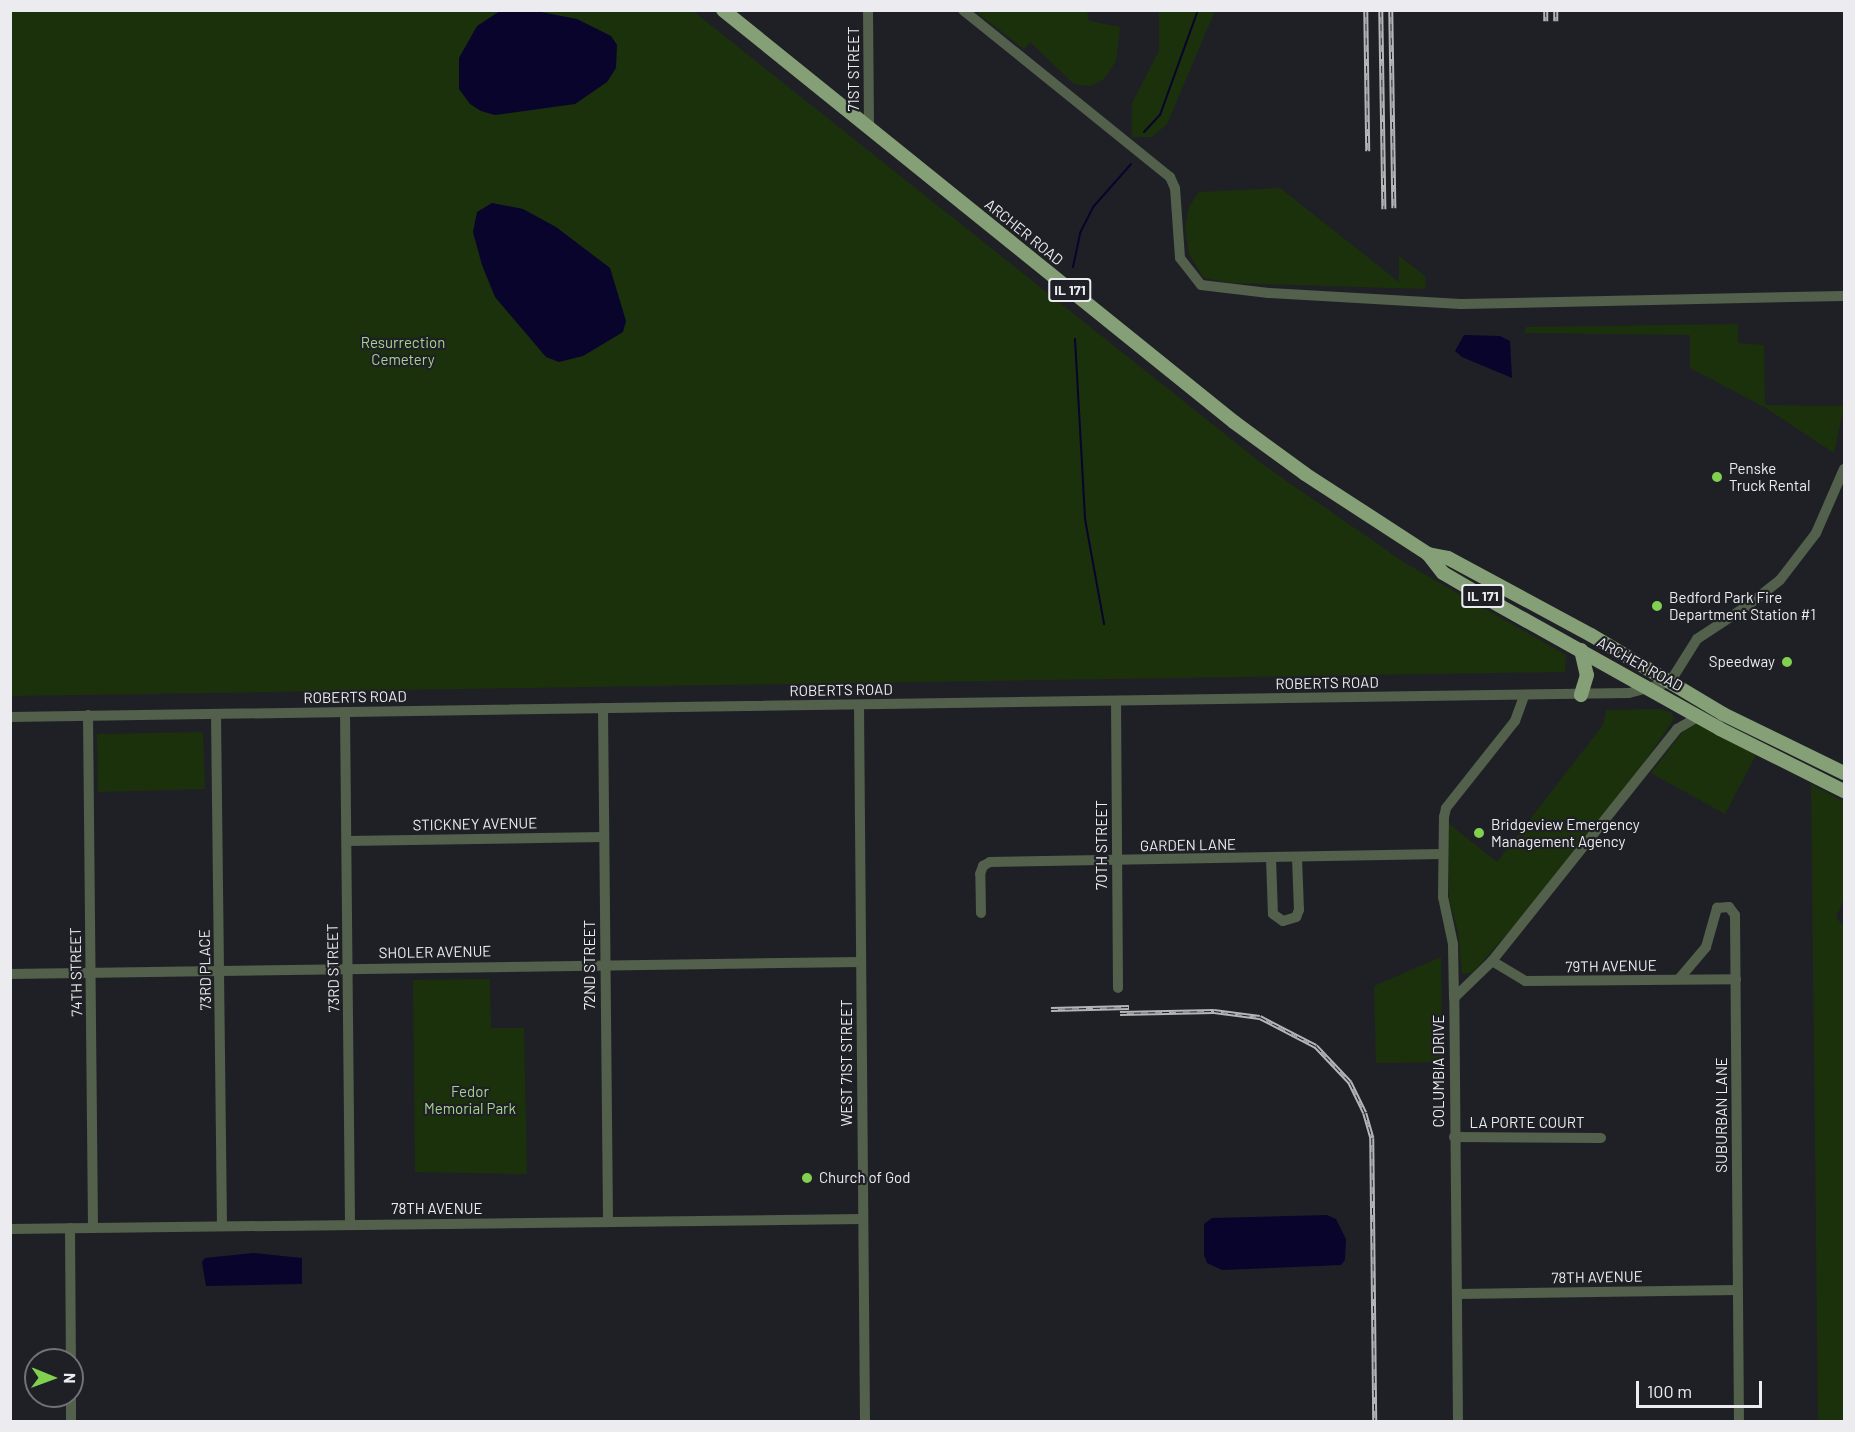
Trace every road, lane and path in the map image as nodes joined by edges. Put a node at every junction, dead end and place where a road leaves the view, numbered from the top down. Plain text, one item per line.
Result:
1 (723, 10) edge
2 (868, 10) edge
3 (963, 10) edge
4 (869, 126) junction
5 (1845, 296) edge
6 (1845, 469) edge
7 (1428, 554) junction
8 (1581, 650) junction
9 (1671, 682) junction
10 (1648, 686) junction
11 (1581, 695) junction
12 (1524, 696) junction
13 (1116, 701) junction
14 (1679, 704) junction
15 (859, 705) junction
16 (603, 708) junction
17 (345, 712) junction
18 (216, 714) junction
19 (88, 715) junction
20 (10, 717) edge
21 (1698, 717) junction
22 (1677, 729) junction
23 (1845, 773) edge
24 (1845, 791) edge
25 (604, 837) junction
26 (347, 841) junction
27 (1442, 854) junction
28 (1271, 858) junction
29 (1297, 858) junction
30 (1117, 861) junction
31 (981, 913) dead end
32 (1492, 961) junction
33 (861, 962) junction
34 (605, 964) junction
35 (348, 969) junction
36 (220, 970) junction
37 (10, 974) edge
38 (91, 974) junction
39 (1678, 979) junction
40 (1736, 979) junction
41 (1118, 988) dead end
42 (1454, 998) junction
43 (1454, 1137) junction
44 (1601, 1138) dead end
45 (863, 1219) junction
46 (608, 1222) junction
47 (350, 1223) junction
48 (222, 1225) junction
49 (70, 1228) junction
50 (93, 1228) junction
51 (10, 1229) edge
52 (1738, 1290) junction
53 (1457, 1294) junction
54 (71, 1348) edge
55 (865, 1422) edge
56 (1458, 1422) edge
57 (1739, 1422) edge

1 - 4 main road, ARCHER ROAD / IL 171
2 - 4 street, 71ST STREET
3 - 5 street
4 - 7 main road, ARCHER ROAD / IL 171
6 - 9 street
7 - 8 main road, ARCHER ROAD / IL 171
7 - 9 main road, ARCHER ROAD / IL 171
8 - 10 main road, ARCHER ROAD / IL 171
8 - 11 main road
9 - 10 street, ROBERTS ROAD
9 - 23 main road, ARCHER ROAD / IL 171
10 - 11 street, ROBERTS ROAD
10 - 14 main road, ARCHER ROAD / IL 171
11 - 12 street, ROBERTS ROAD
12 - 13 street, ROBERTS ROAD
12 - 27 street
13 - 15 street, ROBERTS ROAD
13 - 30 street, 70TH STREET
14 - 21 main road, ARCHER ROAD / IL 171
14 - 22 street
15 - 16 street, ROBERTS ROAD
15 - 33 street, WEST 71ST STREET
16 - 17 street, ROBERTS ROAD
16 - 25 street, 72ND STREET
17 - 18 street, ROBERTS ROAD
17 - 26 street, 73RD STREET
18 - 19 street, ROBERTS ROAD
18 - 36 street, 73RD PLACE
19 - 20 street, ROBERTS ROAD
19 - 38 street, 74TH STREET
21 - 22 street, COLUMBIA DRIVE
21 - 24 main road, ARCHER ROAD / IL 171
22 - 32 street, COLUMBIA DRIVE
25 - 26 street, STICKNEY AVENUE
25 - 34 street, 72ND STREET
26 - 35 street, 73RD STREET
27 - 29 street, GARDEN LANE
27 - 42 street
28 - 29 street, GARDEN LANE
28 - 29 street
28 - 30 street, GARDEN LANE
30 - 31 street, GARDEN LANE
30 - 41 street, 70TH STREET
32 - 39 street, 79TH AVENUE
32 - 42 street, COLUMBIA DRIVE
33 - 34 street, SHOLER AVENUE
33 - 45 street, WEST 71ST STREET
34 - 35 street, SHOLER AVENUE
34 - 46 street, 72ND STREET
35 - 36 street, SHOLER AVENUE
35 - 47 street, 73RD STREET
36 - 38 street, SHOLER AVENUE
36 - 48 street, 73RD PLACE
37 - 38 street, SHOLER AVENUE
38 - 50 street, 74TH STREET
39 - 40 street, 79TH AVENUE
39 - 40 street, SUBURBAN LANE
40 - 52 street, SUBURBAN LANE
42 - 43 street, COLUMBIA DRIVE
43 - 44 street, LA PORTE COURT
43 - 53 street, COLUMBIA DRIVE
45 - 46 street, 78TH AVENUE
45 - 55 street, WEST 71ST STREET
46 - 47 street, 78TH AVENUE
47 - 48 street, 78TH AVENUE
48 - 50 street, 78TH AVENUE
49 - 50 street, 78TH AVENUE
49 - 51 street, 78TH AVENUE
49 - 54 street
52 - 53 street, 78TH AVENUE
52 - 57 street, SUBURBAN LANE
53 - 56 street, COLUMBIA DRIVE

